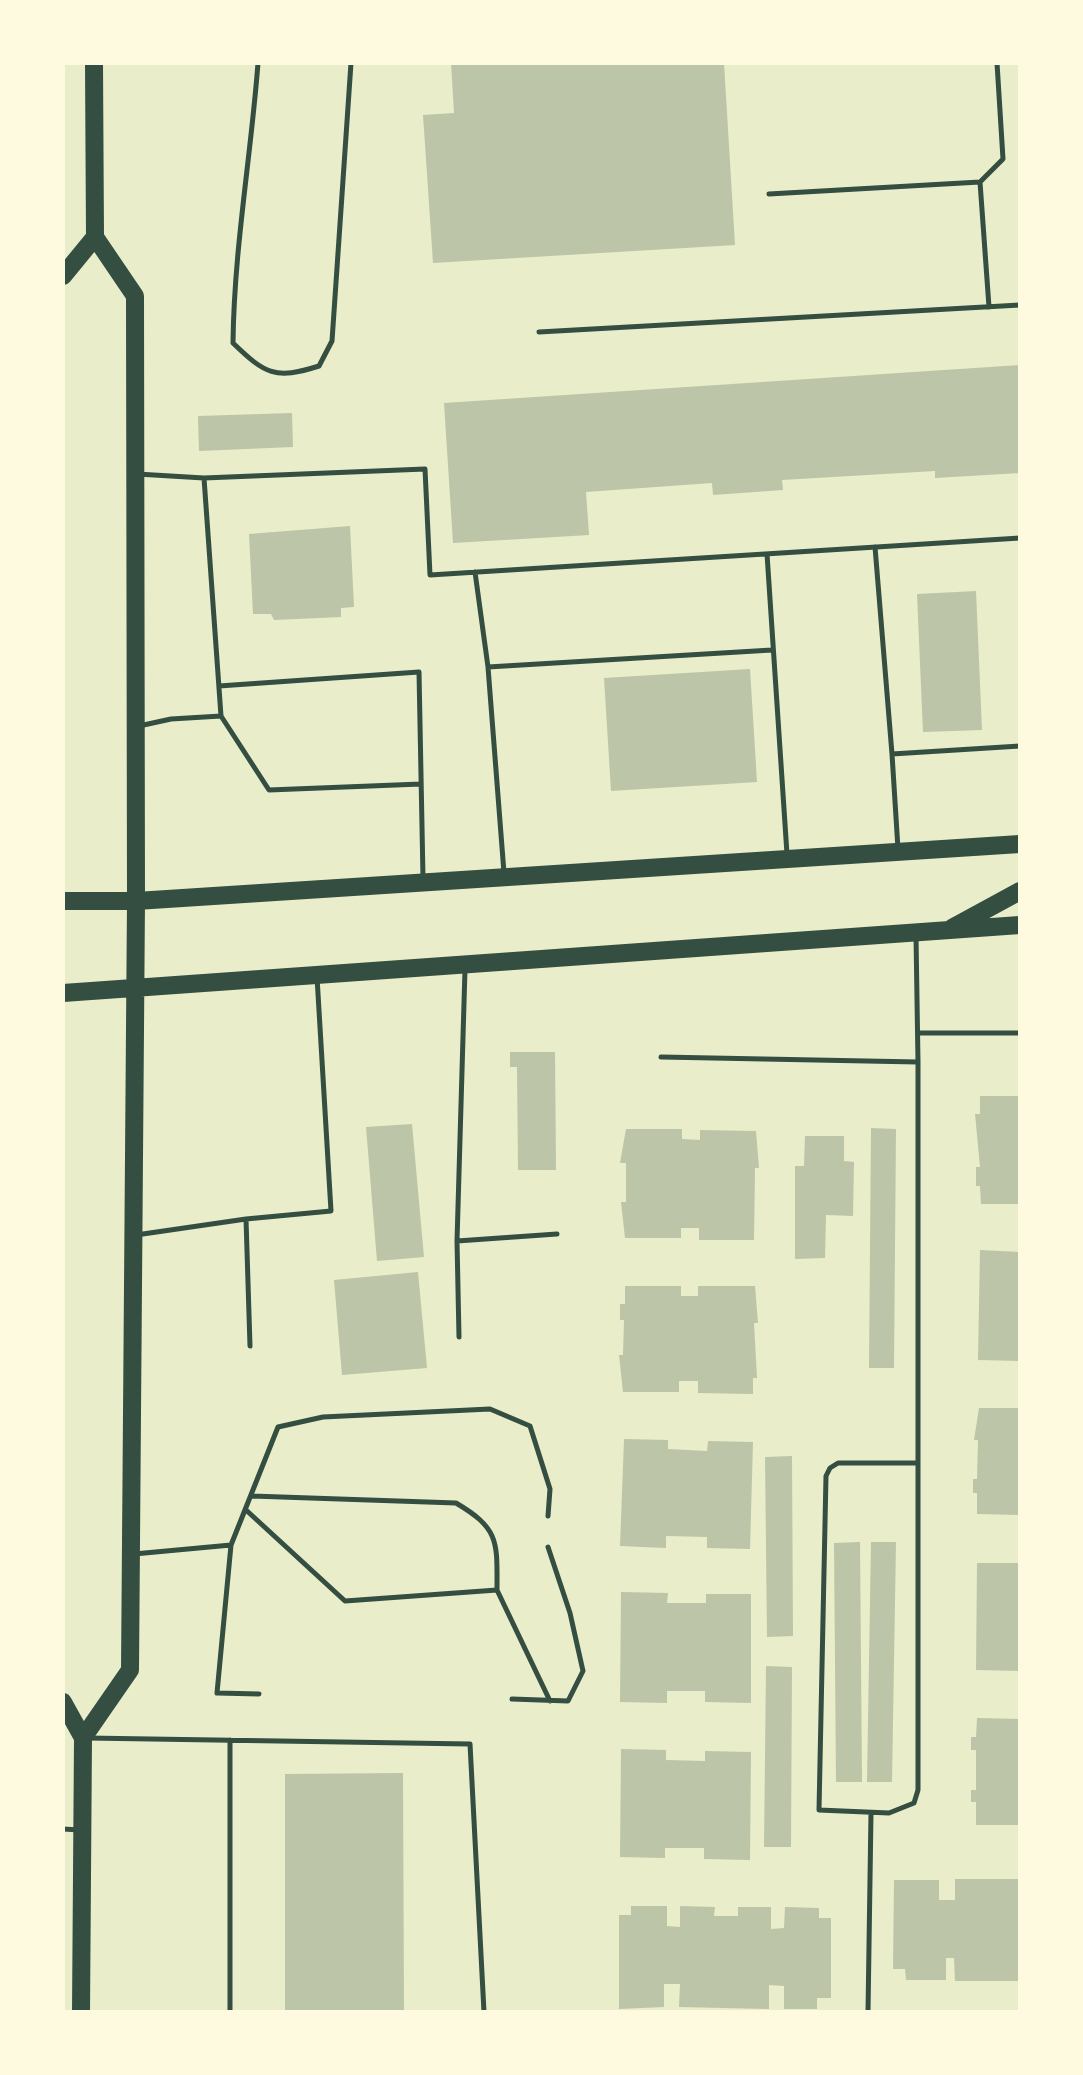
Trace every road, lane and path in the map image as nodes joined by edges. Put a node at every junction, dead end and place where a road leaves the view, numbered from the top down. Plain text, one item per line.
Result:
1 (94, 63) edge
2 (258, 63) edge
3 (351, 63) edge
4 (997, 63) edge
5 (980, 183) junction
6 (769, 194) dead end
7 (95, 237) junction
8 (63, 276) edge
9 (1020, 305) edge
10 (989, 307) junction
11 (539, 332) dead end
12 (136, 474) junction
13 (204, 478) junction
14 (1020, 538) edge
15 (876, 547) junction
16 (767, 554) junction
17 (475, 572) junction
18 (772, 650) junction
19 (488, 667) junction
20 (219, 686) junction
21 (222, 716) junction
22 (136, 726) junction
23 (1020, 746) edge
24 (892, 754) junction
25 (421, 784) junction
26 (1020, 844) edge
27 (899, 853) junction
28 (787, 860) junction
29 (505, 876) junction
30 (423, 882) junction
31 (1020, 891) edge
32 (63, 901) edge
33 (136, 901) junction
34 (1020, 925) edge
35 (946, 931) junction
36 (916, 933) junction
37 (465, 965) junction
38 (316, 976) junction
39 (135, 989) junction
40 (63, 993) edge
41 (918, 1033) junction
42 (1020, 1033) edge
43 (661, 1057) dead end
44 (918, 1062) junction
45 (246, 1219) junction
46 (557, 1234) dead end
47 (133, 1236) junction
48 (457, 1241) junction
49 (459, 1337) dead end
50 (250, 1346) dead end
51 (917, 1463) junction
52 (252, 1496) junction
53 (246, 1510) junction
54 (548, 1516) dead end
55 (231, 1545) junction
56 (548, 1547) dead end
57 (131, 1554) junction
58 (497, 1590) junction
59 (259, 1694) dead end
60 (512, 1699) dead end
61 (550, 1700) junction
62 (63, 1702) edge
63 (83, 1738) junction
64 (230, 1740) junction
65 (871, 1813) junction
66 (63, 1829) edge
67 (83, 1830) junction
68 (81, 2012) edge
69 (230, 2012) edge
70 (484, 2012) edge
71 (868, 2012) edge

1 - 7 main road
2 - 3 lane
4 - 5 lane
5 - 6 lane
5 - 10 lane
7 - 8 main road
7 - 12 main road
9 - 10 lane
10 - 11 lane
12 - 13 lane
12 - 22 main road
13 - 17 lane
13 - 20 lane
14 - 15 lane
15 - 16 lane
15 - 24 lane
16 - 17 lane
16 - 18 lane
17 - 19 lane
18 - 19 lane
18 - 28 lane
19 - 29 lane
20 - 21 lane
20 - 25 lane
21 - 22 lane
21 - 25 lane
22 - 33 main road
23 - 24 lane
24 - 27 lane
25 - 30 lane
26 - 27 main road
27 - 28 main road
28 - 29 main road
29 - 30 main road
30 - 33 main road
31 - 35 main road
32 - 33 main road
33 - 39 main road
34 - 35 main road
35 - 36 main road
36 - 37 main road
36 - 41 lane
37 - 38 main road
37 - 48 lane
38 - 39 main road
38 - 45 lane
39 - 40 main road
39 - 47 main road
41 - 42 lane
41 - 44 lane
43 - 44 lane
44 - 51 lane
45 - 47 lane
45 - 50 lane
46 - 48 lane
47 - 57 main road
48 - 49 lane
51 - 65 lane
51 - 65 lane
52 - 53 lane
52 - 54 lane
52 - 58 lane
53 - 55 lane
53 - 58 lane
55 - 57 lane
55 - 59 lane
56 - 61 lane
57 - 63 main road
58 - 61 lane
60 - 61 lane
62 - 63 main road
63 - 64 lane
63 - 67 main road
64 - 69 lane
64 - 70 lane
65 - 71 lane
66 - 67 lane
67 - 68 main road

